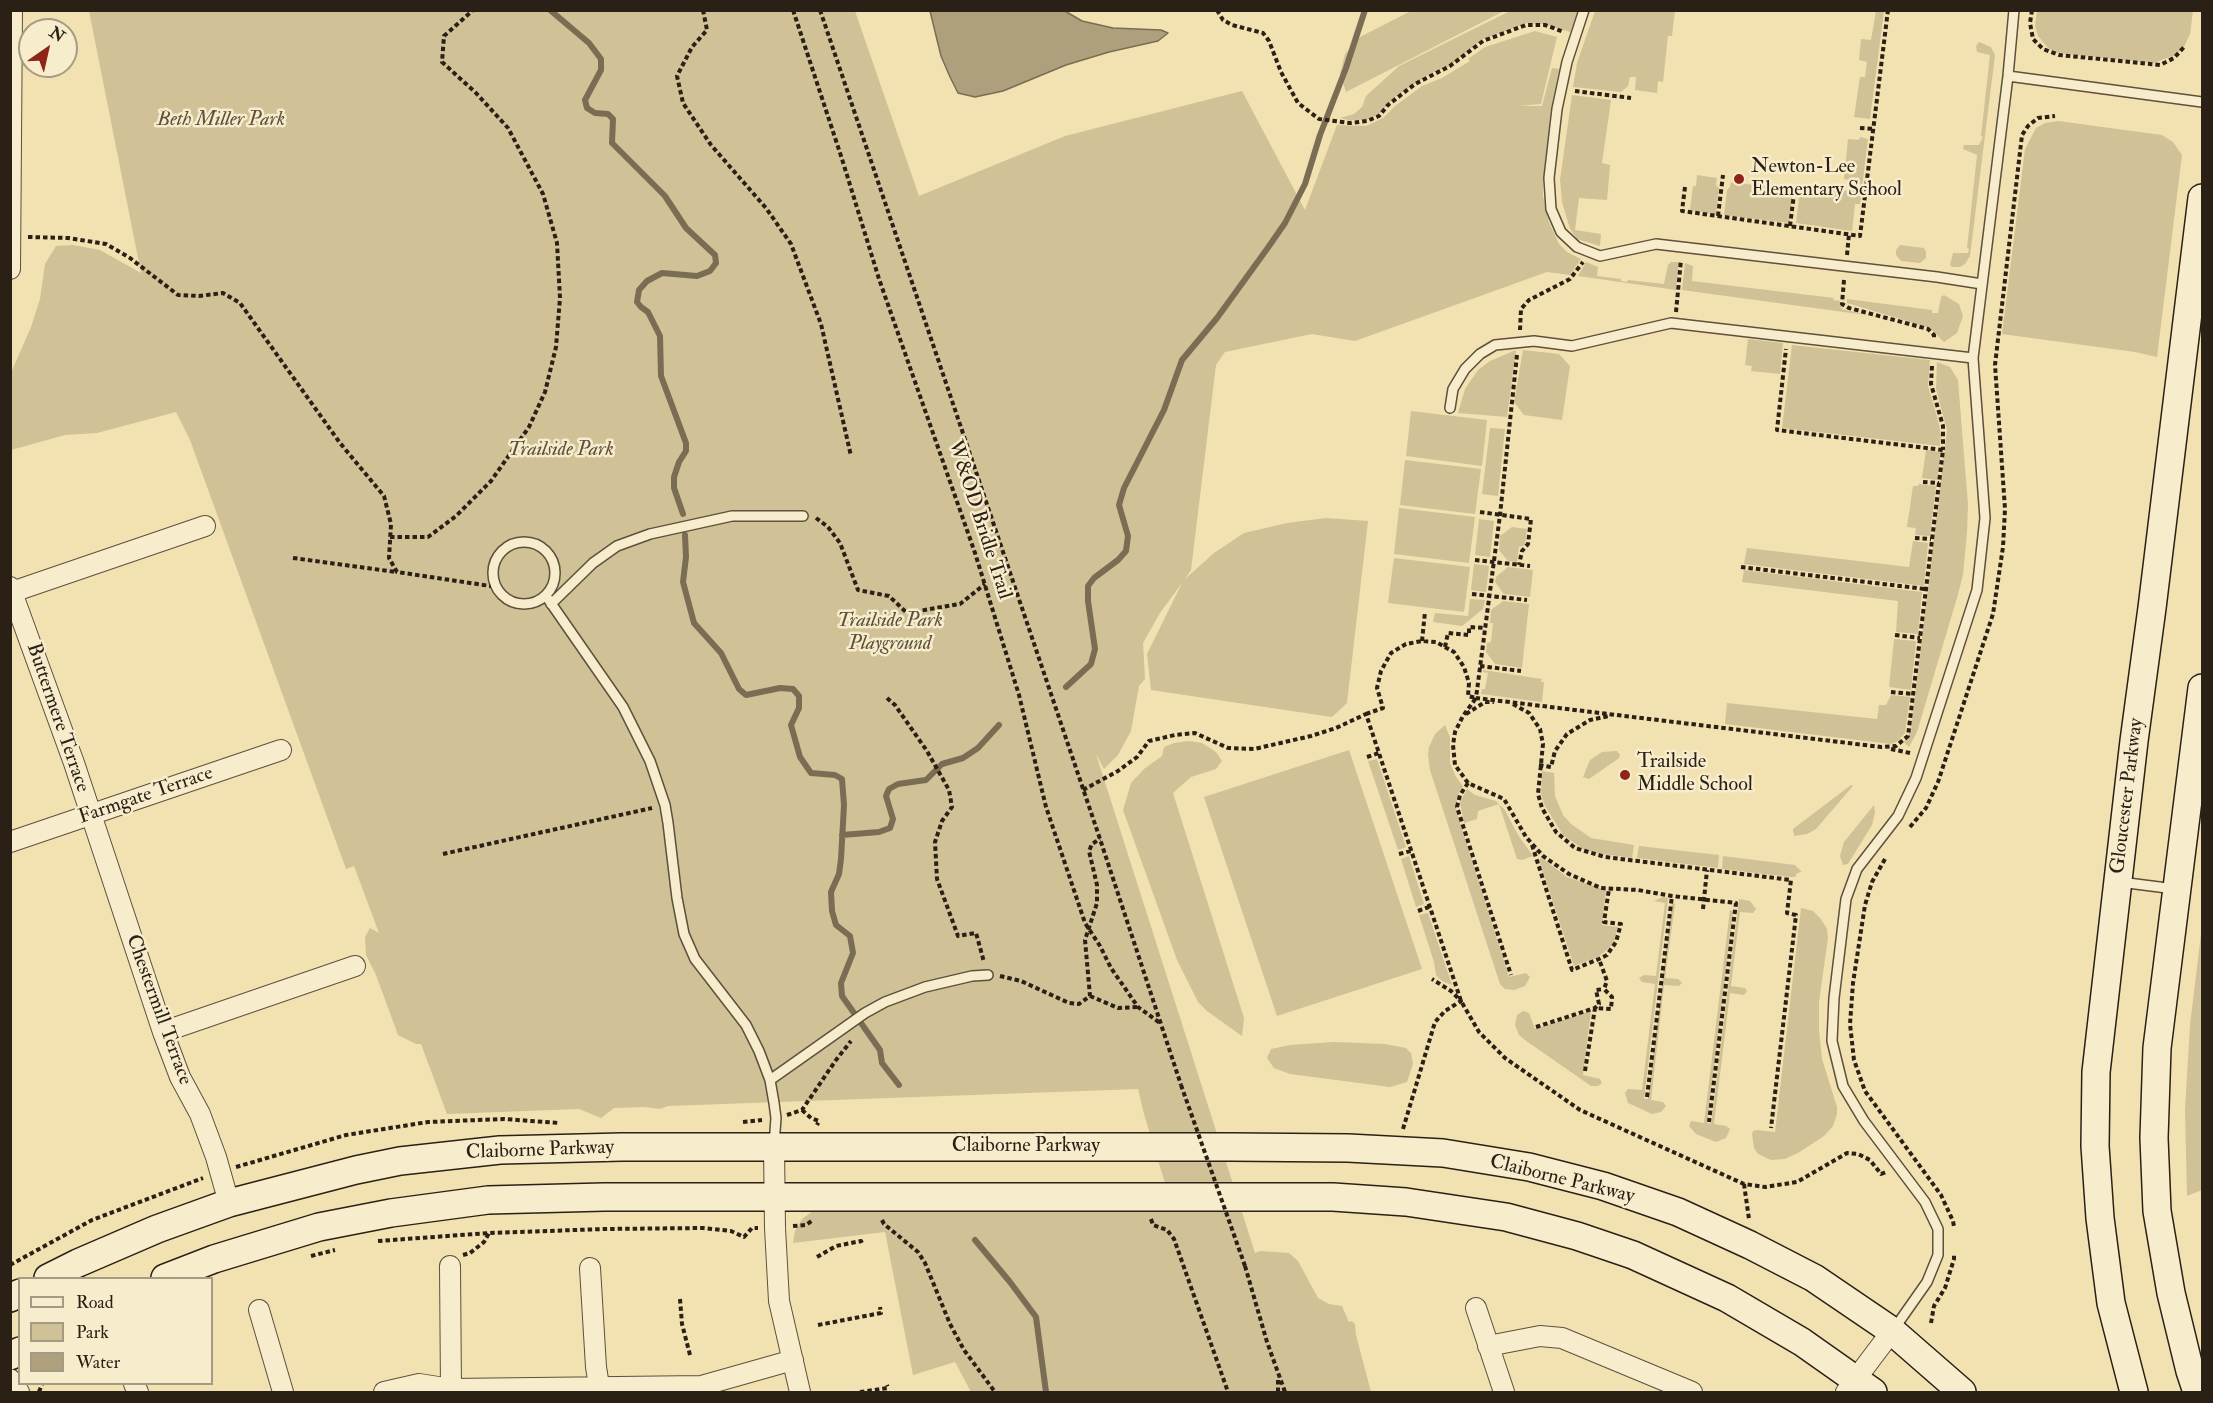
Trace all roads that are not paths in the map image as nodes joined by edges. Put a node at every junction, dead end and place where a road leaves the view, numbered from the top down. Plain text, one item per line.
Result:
1 (12, 10) edge
2 (1584, 10) edge
3 (2013, 10) edge
4 (11, 70) edge
5 (2008, 76) junction
6 (2202, 102) edge
7 (2202, 198) edge
8 (11, 231) edge
9 (10, 269) edge
10 (1982, 284) junction
11 (1973, 358) junction
12 (1449, 408) dead end
13 (803, 516) road end
14 (205, 526) dead end
15 (11, 589) edge
16 (548, 600) junction
17 (2202, 688) edge
18 (281, 750) dead end
19 (90, 815) junction
20 (10, 842) edge
21 (2117, 882) junction
22 (2177, 889) junction
23 (355, 966) dead end
24 (988, 975) road end
25 (163, 1032) junction
26 (770, 1080) junction
27 (774, 1147) junction
28 (776, 1197) junction
29 (229, 1203) junction
30 (450, 1266) road end
31 (590, 1268) dead end
32 (50, 1277) edge
33 (168, 1277) edge
34 (1476, 1308) dead end
35 (259, 1310) dead end
36 (1892, 1331) junction
37 (1488, 1346) junction
38 (793, 1360) junction
39 (10, 1379) edge
40 (1859, 1388) edge
41 (600, 1390) edge
42 (451, 1391) edge
43 (19, 1392) edge
44 (283, 1392) edge
45 (384, 1392) edge
46 (800, 1392) edge
47 (1504, 1392) edge
48 (1692, 1392) edge
49 (1962, 1392) edge
50 (2134, 1392) edge
51 (2198, 1392) edge

1 - 4 street
2 - 10 lane
3 - 5 lane
4 - 8 street
5 - 6 lane
5 - 10 lane
7 - 21 main road, Gloucester Parkway
8 - 9 street
10 - 11 lane
11 - 12 lane
11 - 36 lane
13 - 16 lane
14 - 15 street
15 - 19 street, Buttermere Terrace
16 - 16 lane
16 - 26 lane
17 - 22 main road
18 - 19 street, Farmgate Terrace
19 - 20 street, Farmgate Terrace
19 - 25 street, Chestermill Terrace
21 - 22 lane
21 - 50 main road, Gloucester Parkway
22 - 51 main road
23 - 25 street
24 - 26 lane
25 - 29 street, Chestermill Terrace
26 - 27 lane
27 - 28 street
27 - 29 main road, Claiborne Parkway
27 - 36 main road, Claiborne Parkway
28 - 33 main road
28 - 38 street
28 - 40 main road
29 - 32 main road, Claiborne Parkway
30 - 42 street
31 - 41 street
34 - 37 street
35 - 44 street
36 - 40 street
36 - 49 main road, Claiborne Parkway
37 - 47 street
37 - 48 street
38 - 41 street
38 - 46 street
39 - 43 street
41 - 42 street
42 - 45 street

